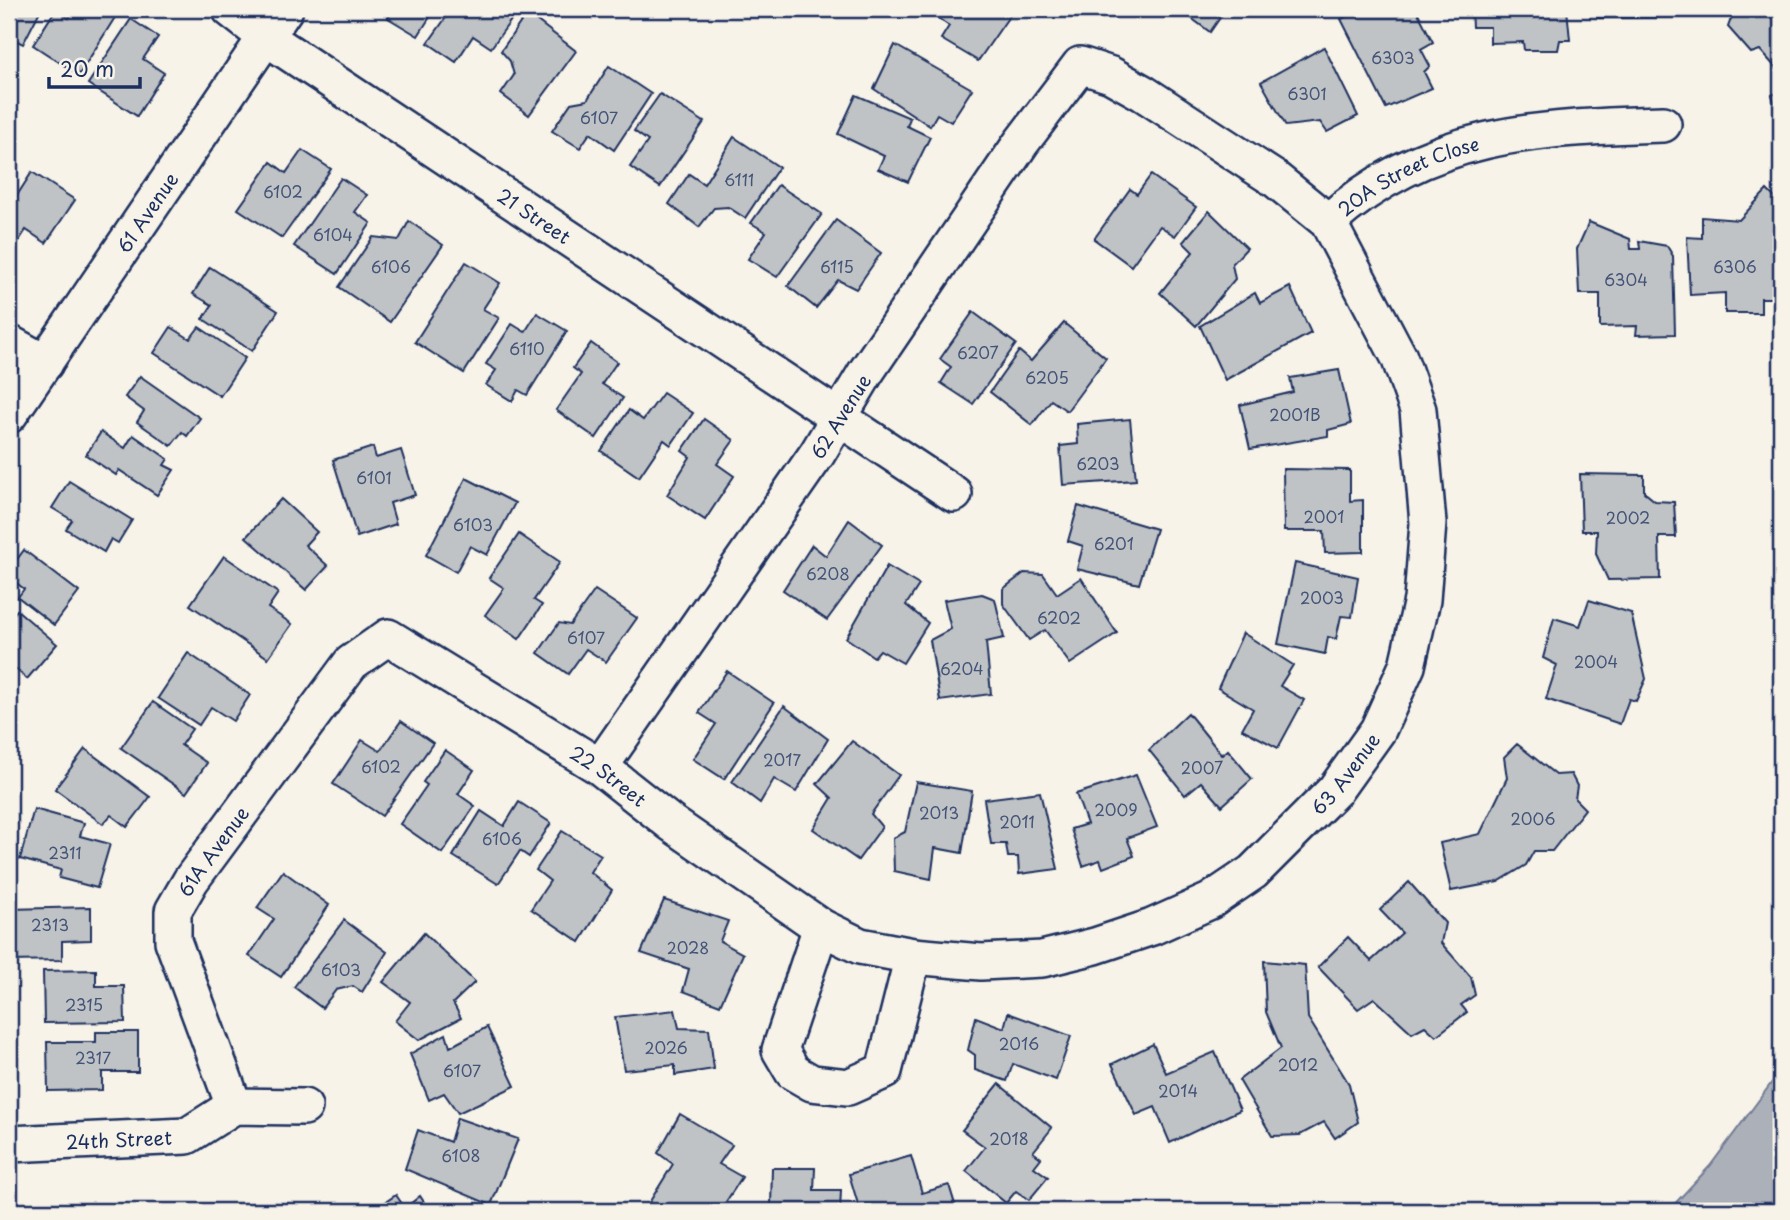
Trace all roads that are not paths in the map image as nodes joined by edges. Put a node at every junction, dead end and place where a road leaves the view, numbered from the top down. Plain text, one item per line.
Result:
1 (230, 9) edge
2 (276, 23) edge
3 (1080, 65) joint
4 (1663, 124) dead end
5 (1328, 222) junction
6 (9, 343) edge
7 (45, 363) junction
8 (9, 415) edge
9 (839, 418) junction
10 (954, 495) dead end
11 (388, 637) joint
12 (600, 766) junction
13 (821, 927) junction
14 (913, 956) junction
15 (234, 1106) junction
16 (304, 1107) dead end
17 (9, 1143) edge

1 - 2 street, 21 Street
2 - 7 street, 61 Avenue
2 - 9 street, 21 Street
3 - 5 street, 20A Street Close
3 - 9 street, 62 Avenue
4 - 5 street, 20A Street Close
5 - 14 street, 63 Avenue
6 - 7 street
7 - 8 street, 61 Avenue
9 - 10 street, 21 Street
9 - 12 street, 62 Avenue
11 - 12 street, 22 Street
11 - 15 street, 61A Avenue
12 - 13 street, 22 Street
13 - 14 street, 63 Avenue
13 - 14 street
15 - 16 street
15 - 17 street, 24th Street

